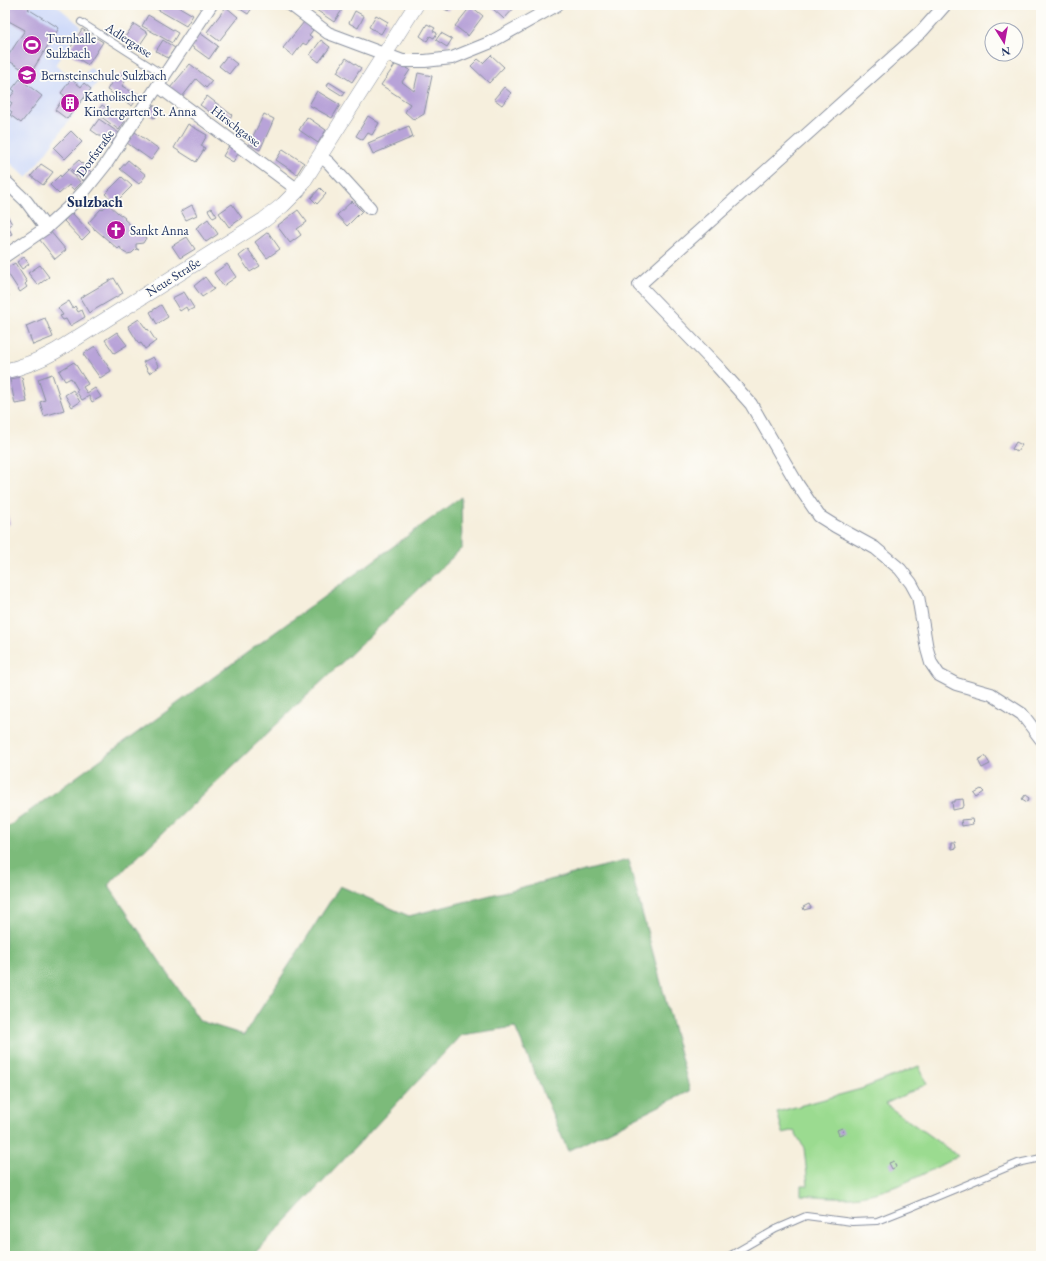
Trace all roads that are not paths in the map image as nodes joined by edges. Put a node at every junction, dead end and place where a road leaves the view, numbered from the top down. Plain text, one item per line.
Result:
1 (211, 5) edge
2 (291, 5) edge
3 (416, 5) edge
4 (557, 5) edge
5 (945, 5) edge
6 (81, 22) dead end
7 (385, 54) junction
8 (161, 81) junction
9 (320, 156) junction
10 (5, 181) edge
11 (298, 190) junction
12 (370, 208) dead end
13 (46, 228) junction
14 (5, 256) edge
15 (5, 371) edge
16 (1041, 739) edge
17 (1041, 1158) edge
18 (729, 1256) edge

1 - 8 street, Dorfstraße
2 - 7 street
3 - 7 street, Neue Straße
4 - 7 street
5 - 16 street
6 - 8 lane, Adlergasse
7 - 9 street, Neue Straße
8 - 11 street, Hirschgasse
8 - 13 street, Dorfstraße
9 - 11 street, Neue Straße
9 - 12 street
10 - 13 street
11 - 15 street, Neue Straße
13 - 14 street, Dorfstraße
17 - 18 lane

